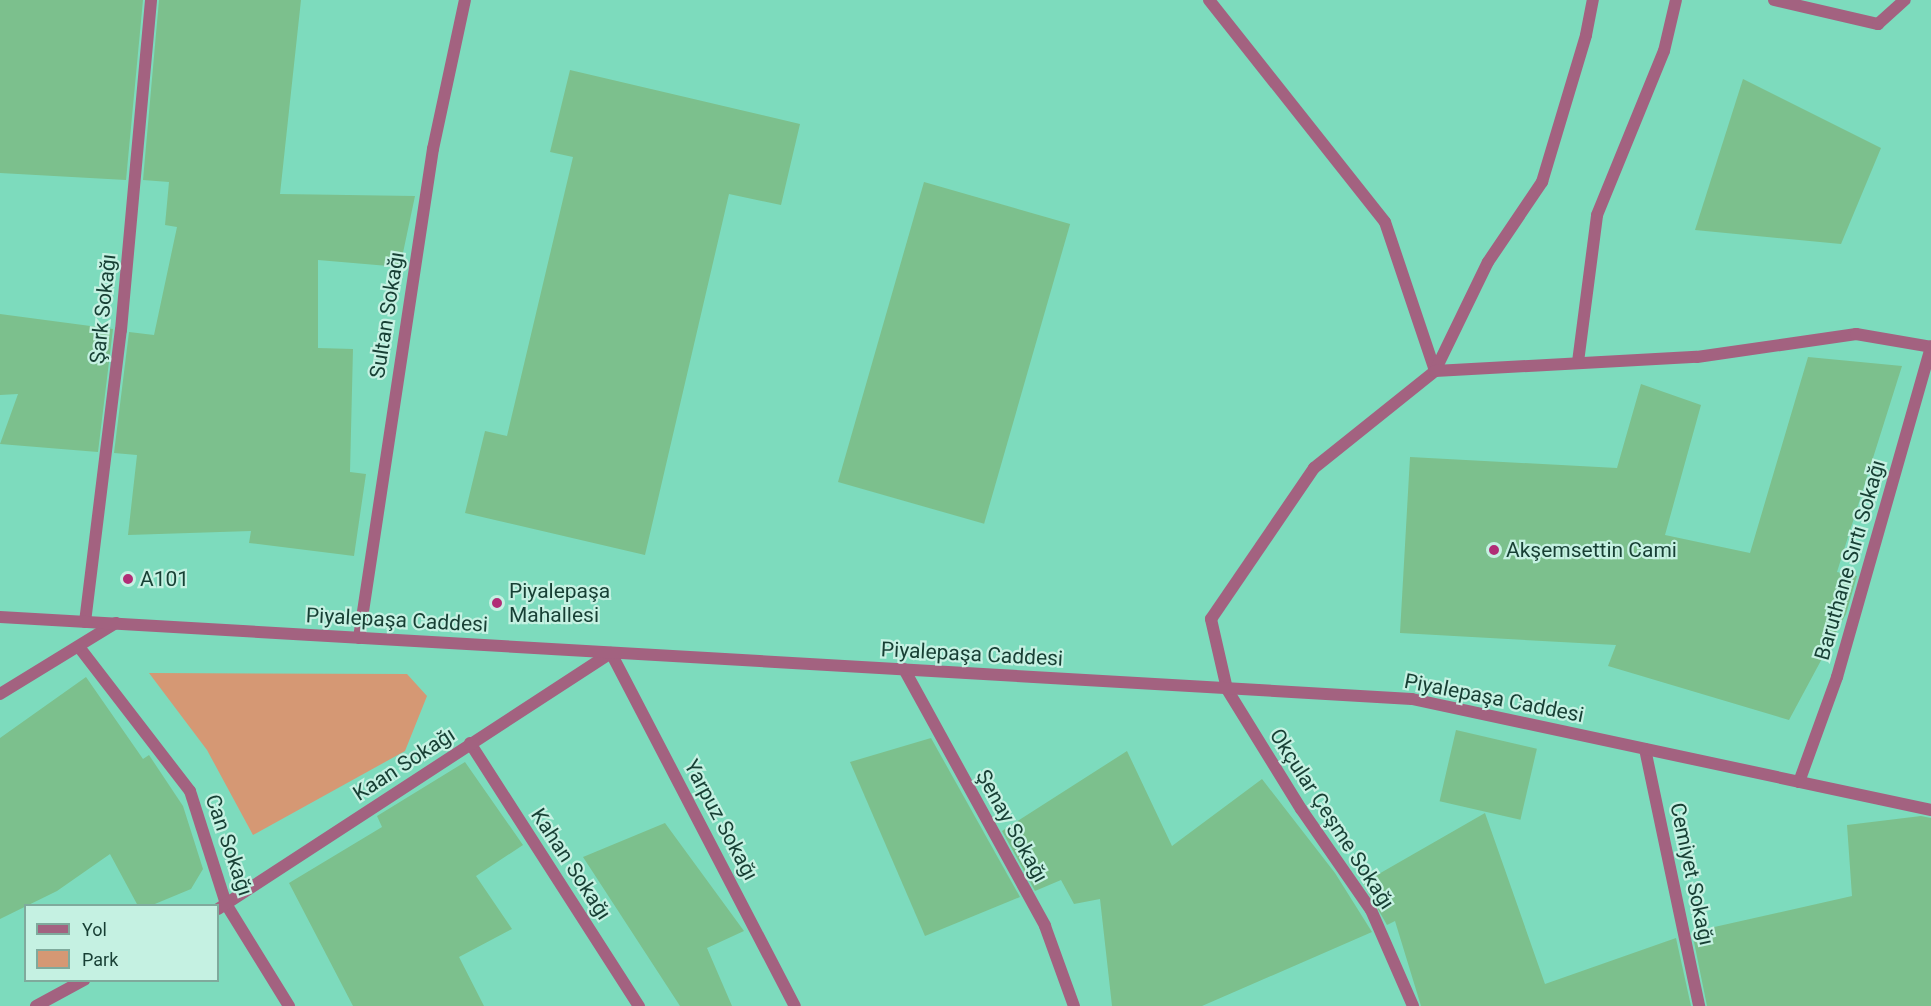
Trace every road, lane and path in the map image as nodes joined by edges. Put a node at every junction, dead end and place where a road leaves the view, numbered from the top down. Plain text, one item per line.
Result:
1 (151, 0) edge
2 (465, 0) edge
3 (1209, 0) edge
4 (1593, 0) edge
5 (1676, 0) edge
6 (1774, 0) edge
7 (1905, 0) edge
8 (1931, 346) edge
9 (1578, 362) junction
10 (1435, 371) junction
11 (0, 617) edge
12 (85, 622) junction
13 (116, 623) junction
14 (359, 638) junction
15 (79, 646) junction
16 (611, 652) junction
17 (904, 669) junction
18 (1227, 689) junction
19 (0, 694) edge
20 (471, 743) junction
21 (1646, 749) junction
22 (1799, 782) junction
23 (1931, 810) edge
24 (222, 906) edge
25 (82, 982) edge
26 (36, 1006) edge
27 (289, 1006) edge
28 (639, 1006) edge
29 (795, 1006) edge
30 (1074, 1006) edge
31 (1413, 1006) edge
32 (1699, 1006) edge

1 - 12 street, Şark Sokağı
2 - 14 street, Sultan Sokağı
3 - 10 street
4 - 10 street
5 - 9 street
6 - 7 street
8 - 9 street
8 - 22 street, Baruthane Sırtı Sokağı
9 - 10 street
10 - 18 street, Okçular Çeşme Sokağı
11 - 12 street, Piyalepaşa Caddesi
12 - 13 street, Piyalepaşa Caddesi
13 - 14 street, Piyalepaşa Caddesi
13 - 15 street
14 - 16 street, Piyalepaşa Caddesi
15 - 19 street
15 - 24 street, Can Sokağı
16 - 17 street, Piyalepaşa Caddesi
16 - 20 street, Kaan Sokağı
16 - 29 street, Yarpuz Sokağı
17 - 18 street, Piyalepaşa Caddesi
17 - 30 street, Şenay Sokağı
18 - 21 street, Piyalepaşa Caddesi
18 - 31 street, Okçular Çeşme Sokağı
20 - 24 street, Kaan Sokağı
20 - 28 street, Kahan Sokağı
21 - 22 street, Piyalepaşa Caddesi
21 - 32 street, Cemiyet Sokağı
22 - 23 street, Piyalepaşa Caddesi
24 - 27 street, Can Sokağı
25 - 26 street

